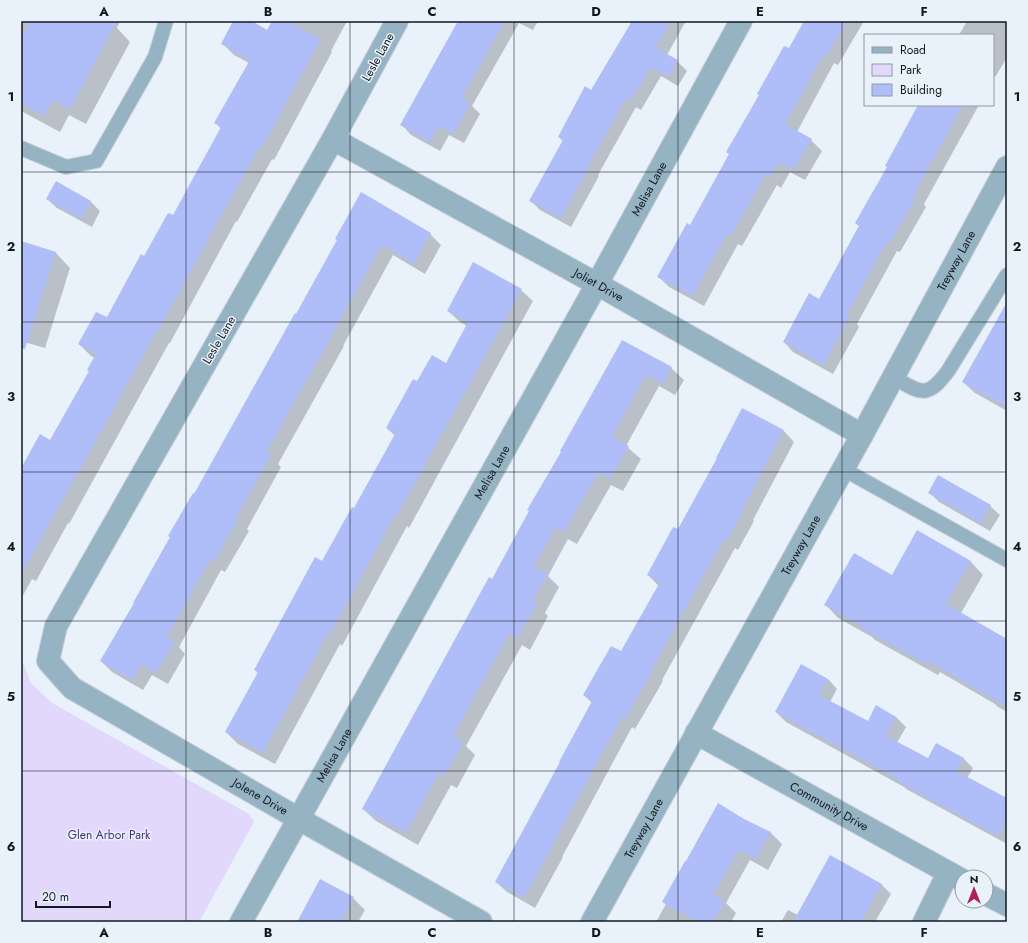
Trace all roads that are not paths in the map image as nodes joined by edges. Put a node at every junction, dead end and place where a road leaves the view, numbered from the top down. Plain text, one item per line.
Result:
1 (166, 21) edge
2 (397, 21) edge
3 (741, 21) edge
4 (333, 139) junction
5 (21, 148) edge
6 (1005, 174) edge
7 (1007, 275) edge
8 (597, 284) junction
9 (893, 377) junction
10 (862, 435) junction
11 (843, 469) junction
12 (1007, 560) edge
13 (48, 661) joint
14 (696, 733) junction
15 (299, 819) junction
16 (954, 875) edge
17 (954, 877) edge
18 (994, 898) edge
19 (1007, 905) edge
20 (241, 922) edge
21 (481, 922) edge
22 (592, 922) edge
23 (924, 922) edge

1 - 5 lane
2 - 4 street, Lesle Lane
3 - 8 street, Melisa Lane
4 - 8 street, Joliet Drive
4 - 13 street, Lesle Lane
6 - 9 street, Treyway Lane
7 - 9 lane
8 - 10 street, Joliet Drive
8 - 15 street, Melisa Lane
9 - 10 street, Treyway Lane
10 - 11 street, Treyway Lane
11 - 12 lane
11 - 14 street, Treyway Lane
13 - 15 street, Jolene Drive
14 - 16 street, Community Drive
14 - 22 street, Treyway Lane
15 - 20 street, Melisa Lane
15 - 21 street, Jolene Drive
17 - 23 street
18 - 19 street

